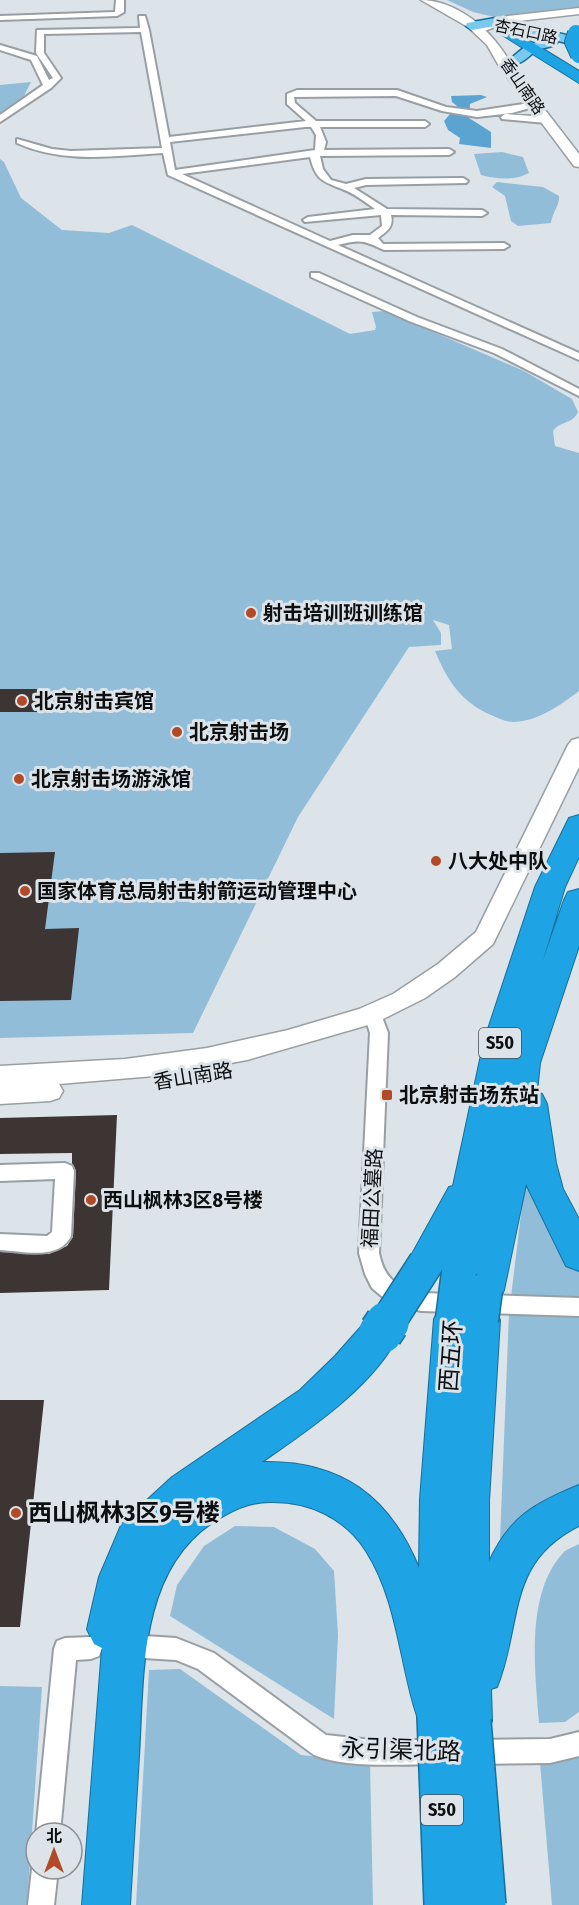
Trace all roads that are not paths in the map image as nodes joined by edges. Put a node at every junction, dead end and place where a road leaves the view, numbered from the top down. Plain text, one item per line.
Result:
1 (120, 0) edge
2 (427, 0) edge
3 (439, 0) edge
4 (579, 11) edge
5 (0, 18) edge
6 (142, 18) dead end
7 (485, 26) junction
8 (145, 30) junction
9 (578, 39) edge
10 (0, 47) edge
11 (549, 50) junction
12 (522, 55) junction
13 (579, 55) edge
14 (524, 74) junction
15 (579, 78) edge
16 (48, 86) junction
17 (534, 104) junction
18 (475, 114) junction
19 (0, 119) edge
20 (546, 120) junction
21 (313, 124) junction
22 (425, 124) dead end
23 (20, 141) dead end
24 (165, 145) junction
25 (579, 147) edge
26 (449, 152) dead end
27 (316, 153) junction
28 (579, 163) edge
29 (171, 173) junction
30 (463, 181) dead end
31 (346, 187) junction
32 (385, 212) junction
33 (482, 213) dead end
34 (308, 220) dead end
35 (372, 238) junction
36 (328, 244) junction
37 (504, 246) dead end
38 (315, 275) dead end
39 (579, 357) edge
40 (579, 393) edge
41 (578, 747) edge
42 (579, 825) edge
43 (579, 900) edge
44 (373, 1014) junction
45 (523, 1063) junction
46 (0, 1076) edge
47 (0, 1094) edge
48 (0, 1173) edge
49 (0, 1242) edge
50 (579, 1255) edge
51 (461, 1293) junction
52 (579, 1307) edge
53 (579, 1505) edge
54 (144, 1647) dead end
55 (91, 1648) dead end
56 (454, 1719) junction
57 (579, 1744) edge
58 (49, 1821) edge
59 (44, 1881) edge
60 (41, 1905) edge
61 (87, 1905) edge
62 (106, 1905) edge
63 (446, 1905) edge
64 (484, 1905) edge

1 - 5 street
2 - 7 main road, 香山南路
3 - 7 main road, 香山南路
4 - 7 street
6 - 8 street
7 - 9 main road, 杏石口路
7 - 11 main road, 杏石口路
7 - 12 highway
7 - 14 main road, 香山南路
7 - 17 main road, 香山南路
8 - 16 street
8 - 24 street
9 - 11 main road, 杏石口路
9 - 13 highway, bridge
10 - 16 street
11 - 12 highway
11 - 15 highway
12 - 14 main road, 香山南路
14 - 25 main road, 香山南路
16 - 19 street
17 - 18 street
17 - 20 main road, 香山南路
18 - 20 street
18 - 21 street
20 - 28 main road, 香山南路
21 - 22 street
21 - 24 street
21 - 27 street
23 - 24 street
24 - 29 street
26 - 27 street
27 - 29 street
27 - 31 street
29 - 36 street
30 - 31 street
31 - 32 street
32 - 33 street
32 - 34 street
32 - 35 street
35 - 36 street
35 - 37 street
36 - 39 street
38 - 40 street
41 - 44 main road, 香山南路
42 - 51 highway, S50
43 - 45 highway, 西五环 / S50
44 - 46 main road, 香山南路
44 - 47 main road, 香山南路
44 - 52 street, 福田公墓路
45 - 50 highway
45 - 51 highway, 西五环 / S50
48 - 49 street
51 - 56 highway, 西五环 / S50
51 - 61 highway, bridge
53 - 56 highway
54 - 57 street, 永引渠北路
55 - 58 street
56 - 62 highway
56 - 63 highway, 西五环 / S50, bridge
56 - 64 highway, 西五环 / S50, bridge
59 - 60 street

